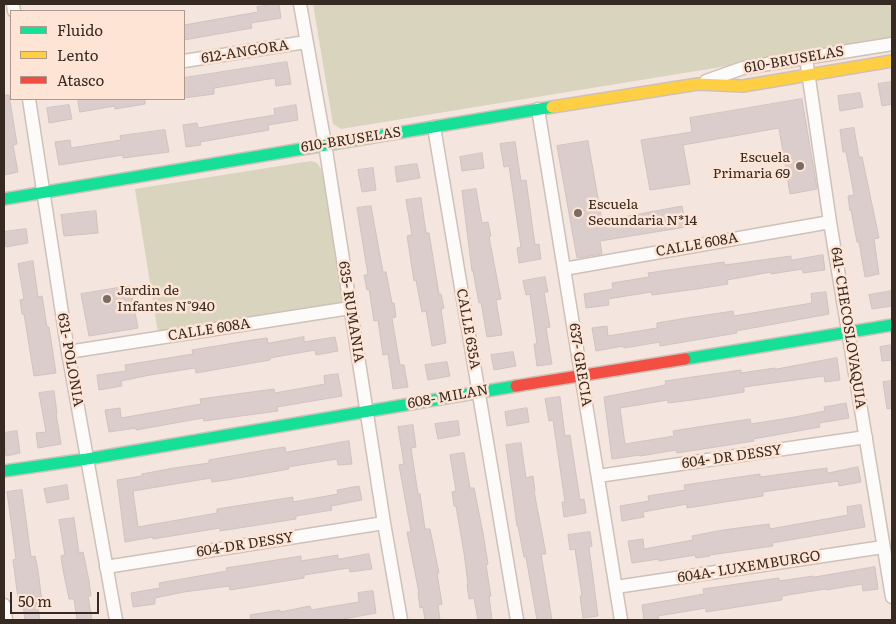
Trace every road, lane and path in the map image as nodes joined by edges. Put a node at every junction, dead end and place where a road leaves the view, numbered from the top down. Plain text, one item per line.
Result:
1 (300, 4) edge
2 (306, 42) junction
3 (892, 44) edge
4 (806, 58) junction
5 (185, 61) edge
6 (892, 61) edge
7 (809, 74) junction
8 (698, 84) junction
9 (29, 100) edge
10 (538, 109) junction
11 (434, 127) junction
12 (325, 144) junction
13 (43, 193) junction
14 (4, 199) edge
15 (830, 222) junction
16 (564, 269) junction
17 (350, 308) junction
18 (892, 325) edge
19 (849, 333) junction
20 (68, 352) junction
21 (581, 375) junction
22 (478, 392) junction
23 (367, 412) junction
24 (866, 437) junction
25 (87, 459) junction
26 (4, 471) edge
27 (598, 476) junction
28 (384, 523) junction
29 (883, 547) junction
30 (106, 567) junction
31 (616, 587) junction
32 (892, 597) edge
33 (4, 606) edge
34 (6, 620) edge
35 (116, 620) edge
36 (402, 620) edge
37 (517, 620) edge
38 (621, 620) edge

1 - 2 street, 635- RUMANIA
2 - 5 street, 612-ANGORA
2 - 12 street, 635- RUMANIA
3 - 4 street, 610-BRUSELAS
4 - 7 street, 641- CHECOSLOVAQUIA
4 - 8 street, 610-BRUSELAS
6 - 7 street, 610-BRUSELAS
7 - 8 street, 610-BRUSELAS
7 - 15 street, 641- CHECOSLOVAQUIA
8 - 10 street, 610-BRUSELAS
9 - 13 street, 631- POLONIA
10 - 11 street, 610-BRUSELAS
10 - 16 street, 637- GRECIA
11 - 12 street, 610-BRUSELAS
11 - 22 street, CALLE 635A
12 - 13 street, 610-BRUSELAS
12 - 17 street, 635- RUMANIA
13 - 14 street, 610-BRUSELAS
13 - 20 street, 631- POLONIA
15 - 16 street, CALLE 608A
15 - 19 street, 641- CHECOSLOVAQUIA
16 - 21 street, 637- GRECIA
17 - 20 street, CALLE 608A
17 - 23 street, 635- RUMANIA
18 - 19 street, 608- MILAN
19 - 21 street, 608- MILAN
19 - 24 street, 641- CHECOSLOVAQUIA
20 - 25 street, 631- POLONIA
21 - 22 street, 608- MILAN
21 - 27 street, 637- GRECIA
22 - 23 street, 608- MILAN
22 - 37 street, CALLE 635A
23 - 25 street, 608- MILAN
23 - 28 street, 635- RUMANIA
24 - 27 street, 604- DR DESSY
24 - 29 street, 641- CHECOSLOVAQUIA
25 - 26 street, 608- MILAN
25 - 30 street, 631- POLONIA
27 - 31 street, 637- GRECIA
28 - 30 street, 604-DR DESSY
28 - 36 street, 635- RUMANIA
29 - 31 street, 604A- LUXEMBURGO
29 - 32 street, 641- CHECOSLOVAQUIA
30 - 35 street, 631- POLONIA
31 - 38 street, 637- GRECIA
33 - 34 street

